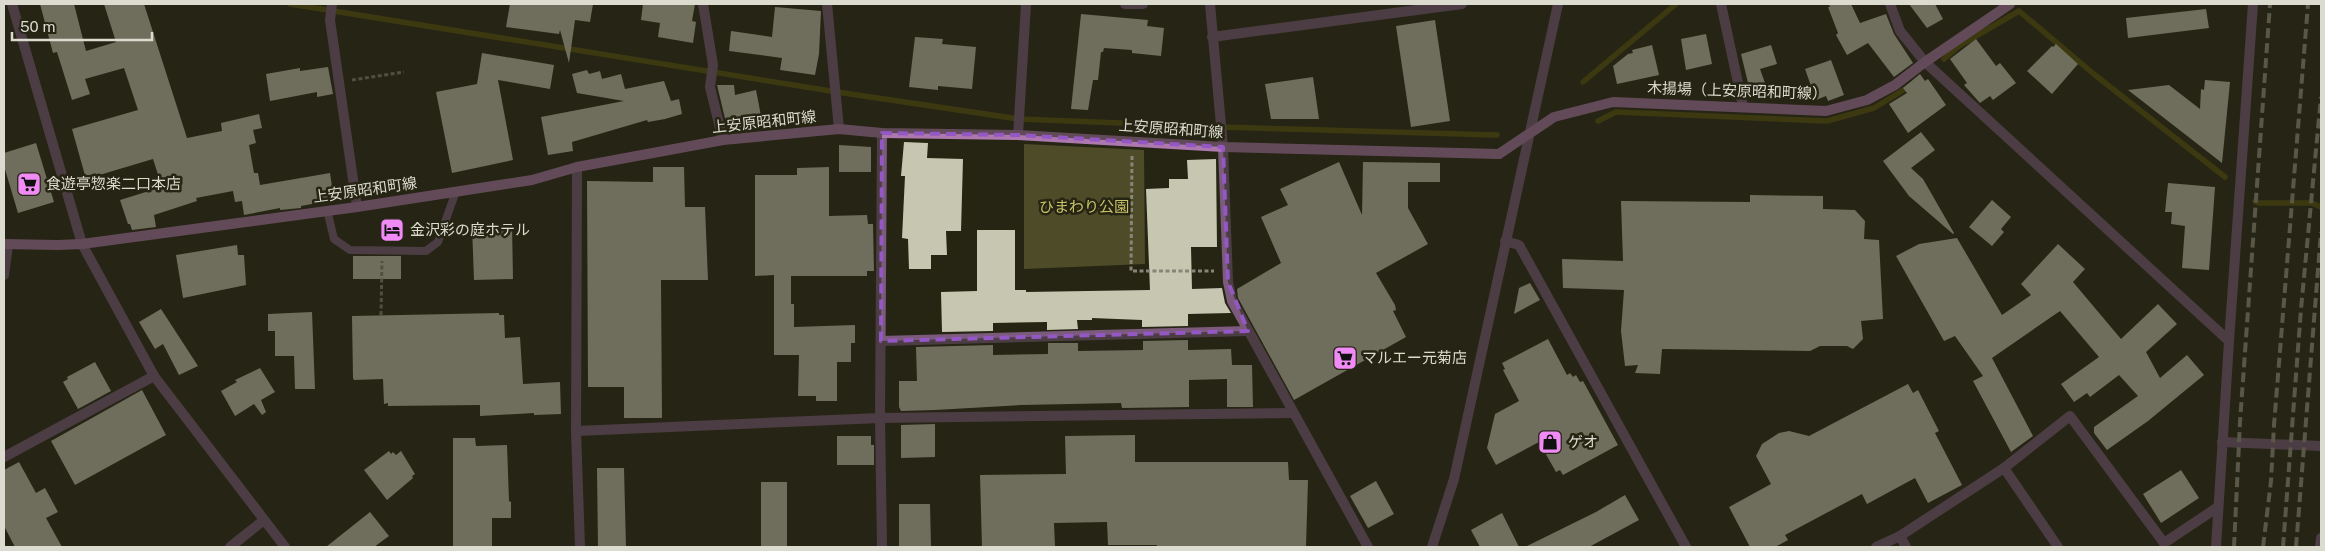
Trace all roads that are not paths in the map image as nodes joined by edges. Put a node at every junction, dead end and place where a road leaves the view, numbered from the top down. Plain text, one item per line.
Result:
1 (12, 4) edge
2 (332, 4) edge
3 (703, 4) edge
4 (827, 4) edge
5 (1026, 4) edge
6 (1125, 4) edge
7 (1143, 4) edge
8 (1210, 4) edge
9 (1462, 4) edge
10 (1721, 4) edge
11 (1890, 4) edge
12 (2010, 4) edge
13 (2253, 4) edge
14 (1555, 5) edge
15 (1212, 37) junction
16 (1925, 62) junction
17 (1743, 106) junction
18 (839, 129) junction
19 (882, 133) junction
20 (1530, 134) junction
21 (1018, 135) junction
22 (724, 140) junction
23 (1223, 147) junction
24 (577, 167) junction
25 (456, 191) junction
26 (356, 206) junction
27 (327, 210) junction
28 (1505, 241) junction
29 (82, 244) junction
30 (6, 245) edge
31 (4, 275) edge
32 (1248, 331) junction
33 (881, 341) junction
34 (2228, 341) junction
35 (154, 376) junction
36 (1292, 413) junction
37 (880, 418) junction
38 (576, 431) junction
39 (2222, 442) junction
40 (2321, 446) edge
41 (4, 456) edge
42 (2004, 468) junction
43 (2218, 507) junction
44 (264, 520) junction
45 (1900, 536) junction
46 (2321, 538) edge
47 (230, 547) edge
48 (285, 547) edge
49 (580, 547) edge
50 (882, 547) edge
51 (1368, 547) edge
52 (1432, 547) edge
53 (1686, 547) edge
54 (1876, 547) edge
55 (1906, 547) edge
56 (2058, 547) edge
57 (2216, 547) edge
58 (2320, 547) edge

1 - 29 street
2 - 26 street
3 - 22 street
4 - 18 street
5 - 21 street
6 - 7 street
8 - 15 street
9 - 15 street
10 - 17 street
11 - 16 street
12 - 16 main road, 木揚場（上安原昭和町線）
13 - 34 street
14 - 20 street
15 - 23 street
16 - 17 main road, 木揚場（上安原昭和町線）
16 - 34 street
17 - 20 main road, 木揚場（上安原昭和町線）
18 - 19 main road, 上安原昭和町線
18 - 22 main road, 上安原昭和町線
19 - 21 main road, 上安原昭和町線
19 - 33 street
20 - 23 main road, 上安原昭和町線
20 - 28 street
21 - 23 main road, 上安原昭和町線
22 - 24 main road, 上安原昭和町線
23 - 32 street
24 - 25 main road, 上安原昭和町線
24 - 38 street
25 - 26 main road, 上安原昭和町線
25 - 27 lane
26 - 27 main road, 上安原昭和町線
27 - 29 main road, 上安原昭和町線
28 - 52 street
28 - 53 street
29 - 30 main road, 上安原昭和町線
29 - 35 street
30 - 31 street
32 - 33 street
32 - 36 street
33 - 37 street
34 - 39 street
35 - 41 street
35 - 44 street
36 - 37 street
36 - 51 street
37 - 38 street
37 - 50 street
38 - 49 street
39 - 40 street
39 - 43 street
42 - 43 street
42 - 45 street
42 - 56 street
43 - 57 street
44 - 47 street
44 - 48 street
45 - 54 street
45 - 55 street
46 - 58 street

